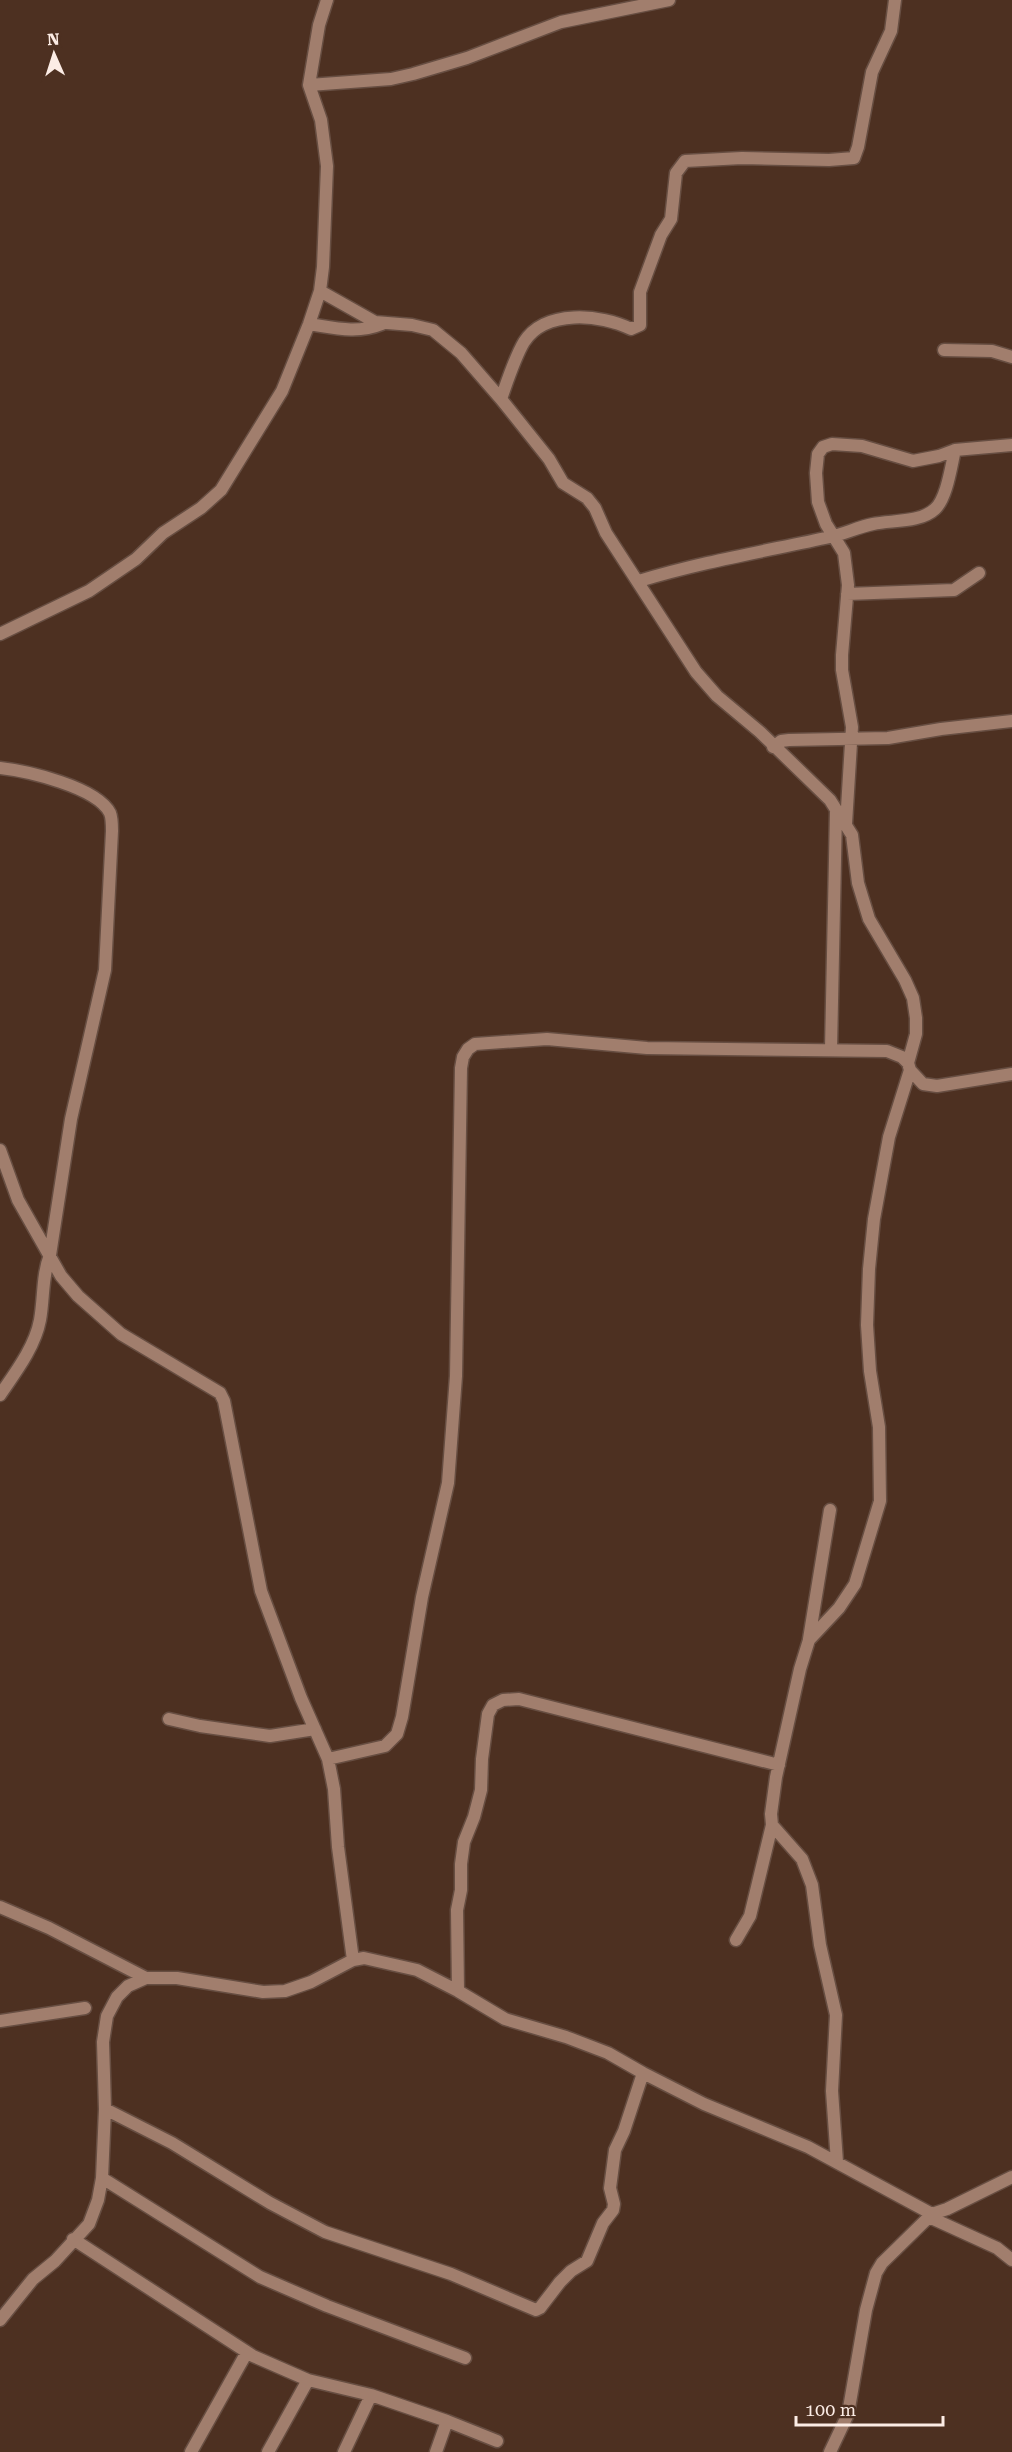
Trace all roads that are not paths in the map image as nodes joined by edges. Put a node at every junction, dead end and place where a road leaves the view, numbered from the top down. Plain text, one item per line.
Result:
1 (327, 0) edge
2 (669, 0) edge
3 (895, 0) edge
4 (309, 85) junction
5 (320, 291) junction
6 (309, 324) junction
7 (382, 324) junction
8 (944, 350) dead end
9 (1012, 357) edge
10 (501, 399) junction
11 (1012, 445) edge
12 (955, 450) junction
13 (833, 537) junction
14 (979, 573) dead end
15 (639, 581) junction
16 (847, 594) junction
17 (0, 634) edge
18 (1012, 721) edge
19 (850, 738) junction
20 (773, 747) junction
21 (0, 768) edge
22 (836, 812) junction
23 (846, 824) junction
24 (831, 1049) junction
25 (909, 1066) junction
26 (1012, 1074) edge
27 (0, 1150) edge
28 (50, 1255) junction
29 (0, 1395) edge
30 (830, 1510) dead end
31 (809, 1640) junction
32 (169, 1719) dead end
33 (315, 1729) junction
34 (328, 1759) junction
35 (778, 1765) junction
36 (772, 1825) junction
37 (0, 1907) edge
38 (736, 1940) dead end
39 (353, 1960) junction
40 (146, 1978) junction
41 (459, 1990) junction
42 (85, 2008) dead end
43 (0, 2021) edge
44 (643, 2073) junction
45 (105, 2109) junction
46 (837, 2162) junction
47 (1012, 2177) edge
48 (102, 2178) junction
49 (930, 2216) junction
50 (73, 2239) junction
51 (1012, 2260) edge
52 (0, 2320) edge
53 (247, 2352) junction
54 (465, 2358) dead end
55 (308, 2380) junction
56 (371, 2395) junction
57 (447, 2421) junction
58 (497, 2441) dead end
59 (191, 2452) edge
60 (268, 2452) edge
61 (344, 2452) edge
62 (436, 2452) edge
63 (830, 2452) edge

1 - 4 street
2 - 4 street
3 - 10 street
4 - 5 street
5 - 6 street
5 - 7 street
6 - 7 street
6 - 17 street
7 - 10 street
8 - 9 street
10 - 15 street
11 - 12 street
12 - 13 street
12 - 13 street
13 - 15 street
13 - 16 street
14 - 16 street
15 - 20 street
16 - 19 street
18 - 19 street
19 - 20 street
19 - 23 street
20 - 22 street
21 - 28 street
22 - 23 street
22 - 24 street
23 - 25 street
24 - 25 street
24 - 34 street
25 - 26 street
25 - 31 street
27 - 28 street
28 - 29 street
28 - 33 street
30 - 31 street
31 - 35 street
32 - 33 street
33 - 34 street
34 - 39 street
35 - 36 street
35 - 41 street
36 - 38 street
36 - 46 street
37 - 40 street
39 - 40 street
39 - 41 street
40 - 45 street
41 - 44 street
42 - 43 street
44 - 45 street
44 - 46 street
45 - 48 street
46 - 49 street
47 - 49 street
48 - 50 street
48 - 54 street
49 - 51 street
49 - 63 street
50 - 52 street
50 - 53 street
53 - 55 street
53 - 59 street
55 - 56 street
55 - 60 street
56 - 57 street
56 - 61 street
57 - 58 street
57 - 62 street

